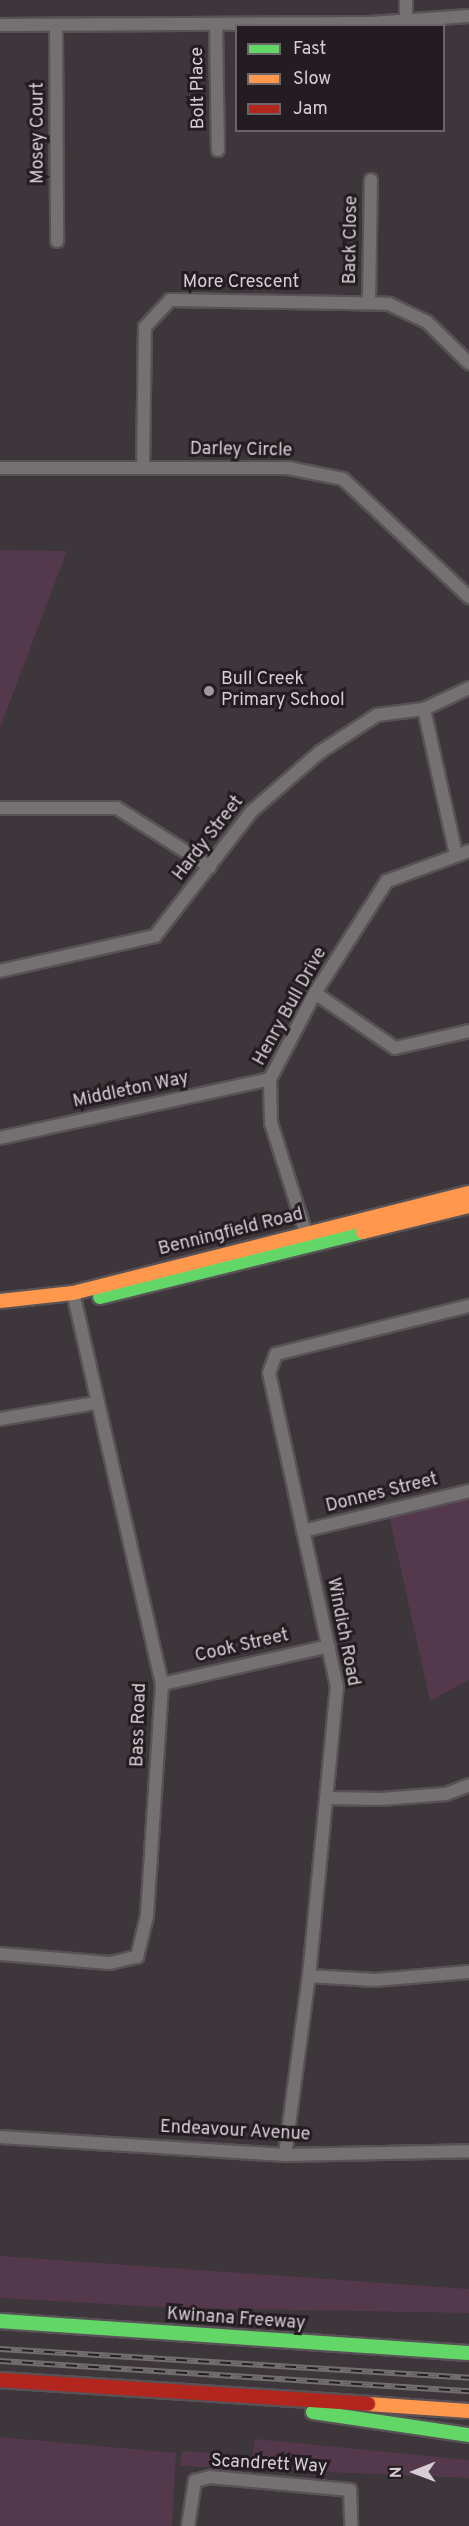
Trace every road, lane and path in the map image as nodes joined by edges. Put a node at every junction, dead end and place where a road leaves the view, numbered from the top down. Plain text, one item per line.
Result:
1 (406, 0) edge
2 (469, 16) edge
3 (406, 22) junction
4 (311, 24) edge
5 (0, 25) edge
6 (56, 26) junction
7 (216, 26) junction
8 (235, 26) edge
9 (218, 150) dead end
10 (371, 180) dead end
11 (57, 241) dead end
12 (369, 302) junction
13 (469, 363) edge
14 (0, 468) edge
15 (143, 468) junction
16 (469, 597) edge
17 (469, 688) edge
18 (424, 709) junction
19 (0, 808) edge
20 (469, 851) edge
21 (456, 854) junction
22 (210, 867) junction
23 (0, 971) edge
24 (315, 993) junction
25 (469, 1031) edge
26 (270, 1079) junction
27 (0, 1138) edge
28 (469, 1193) edge
29 (469, 1206) edge
30 (307, 1238) junction
31 (74, 1298) junction
32 (0, 1301) edge
33 (469, 1306) edge
34 (0, 1312) edge
35 (96, 1403) junction
36 (0, 1419) edge
37 (469, 1491) edge
38 (303, 1531) junction
39 (329, 1646) junction
40 (162, 1684) junction
41 (469, 1785) edge
42 (327, 1798) junction
43 (0, 1954) edge
44 (469, 1972) edge
45 (309, 1976) junction
46 (0, 2137) edge
47 (469, 2151) edge
48 (285, 2155) junction
49 (0, 2321) edge
50 (469, 2340) edge
51 (350, 2345) junction
52 (469, 2353) edge
53 (0, 2380) edge
54 (212, 2393) junction
55 (469, 2411) edge
56 (469, 2435) edge
57 (188, 2526) edge
58 (351, 2526) edge

1 - 3 street
2 - 3 street
3 - 4 street
5 - 6 street
6 - 7 street
6 - 11 street, Mosey Court
7 - 8 street
7 - 9 street, Bolt Place
10 - 12 street, Back Close
12 - 13 street, More Crescent
12 - 15 street, More Crescent
14 - 15 street, Darley Circle
15 - 16 street, Darley Circle
17 - 18 street, Hardy Street
18 - 21 street
18 - 22 street, Hardy Street
19 - 22 street
20 - 21 street, Henry Bull Drive
21 - 24 street, Henry Bull Drive
22 - 23 street, Hardy Street
24 - 25 street
24 - 26 street, Henry Bull Drive
26 - 27 street, Middleton Way
26 - 30 street, Henry Bull Drive
28 - 30 main road, Benningfield Road
29 - 30 main road, Benningfield Road
30 - 31 main road, Benningfield Road
31 - 32 main road, Benningfield Road
31 - 34 main road, Benningfield Road
31 - 35 street, Bass Road
33 - 38 street, Windich Road
35 - 36 street
35 - 40 street, Bass Road
37 - 38 street, Donnes Street
38 - 39 street, Windich Road
39 - 40 street, Cook Street
39 - 42 street, Windich Road
40 - 43 street, Bass Road
41 - 42 street
42 - 45 street, Windich Road
44 - 45 street
45 - 48 street, Windich Road
46 - 48 street, Endeavour Avenue
47 - 48 street, Endeavour Avenue
49 - 51 main road, Kwinana Freeway
50 - 51 main road
51 - 52 main road, Kwinana Freeway
53 - 54 main road
54 - 55 main road
54 - 56 main road
57 - 58 street, Scandrett Way

